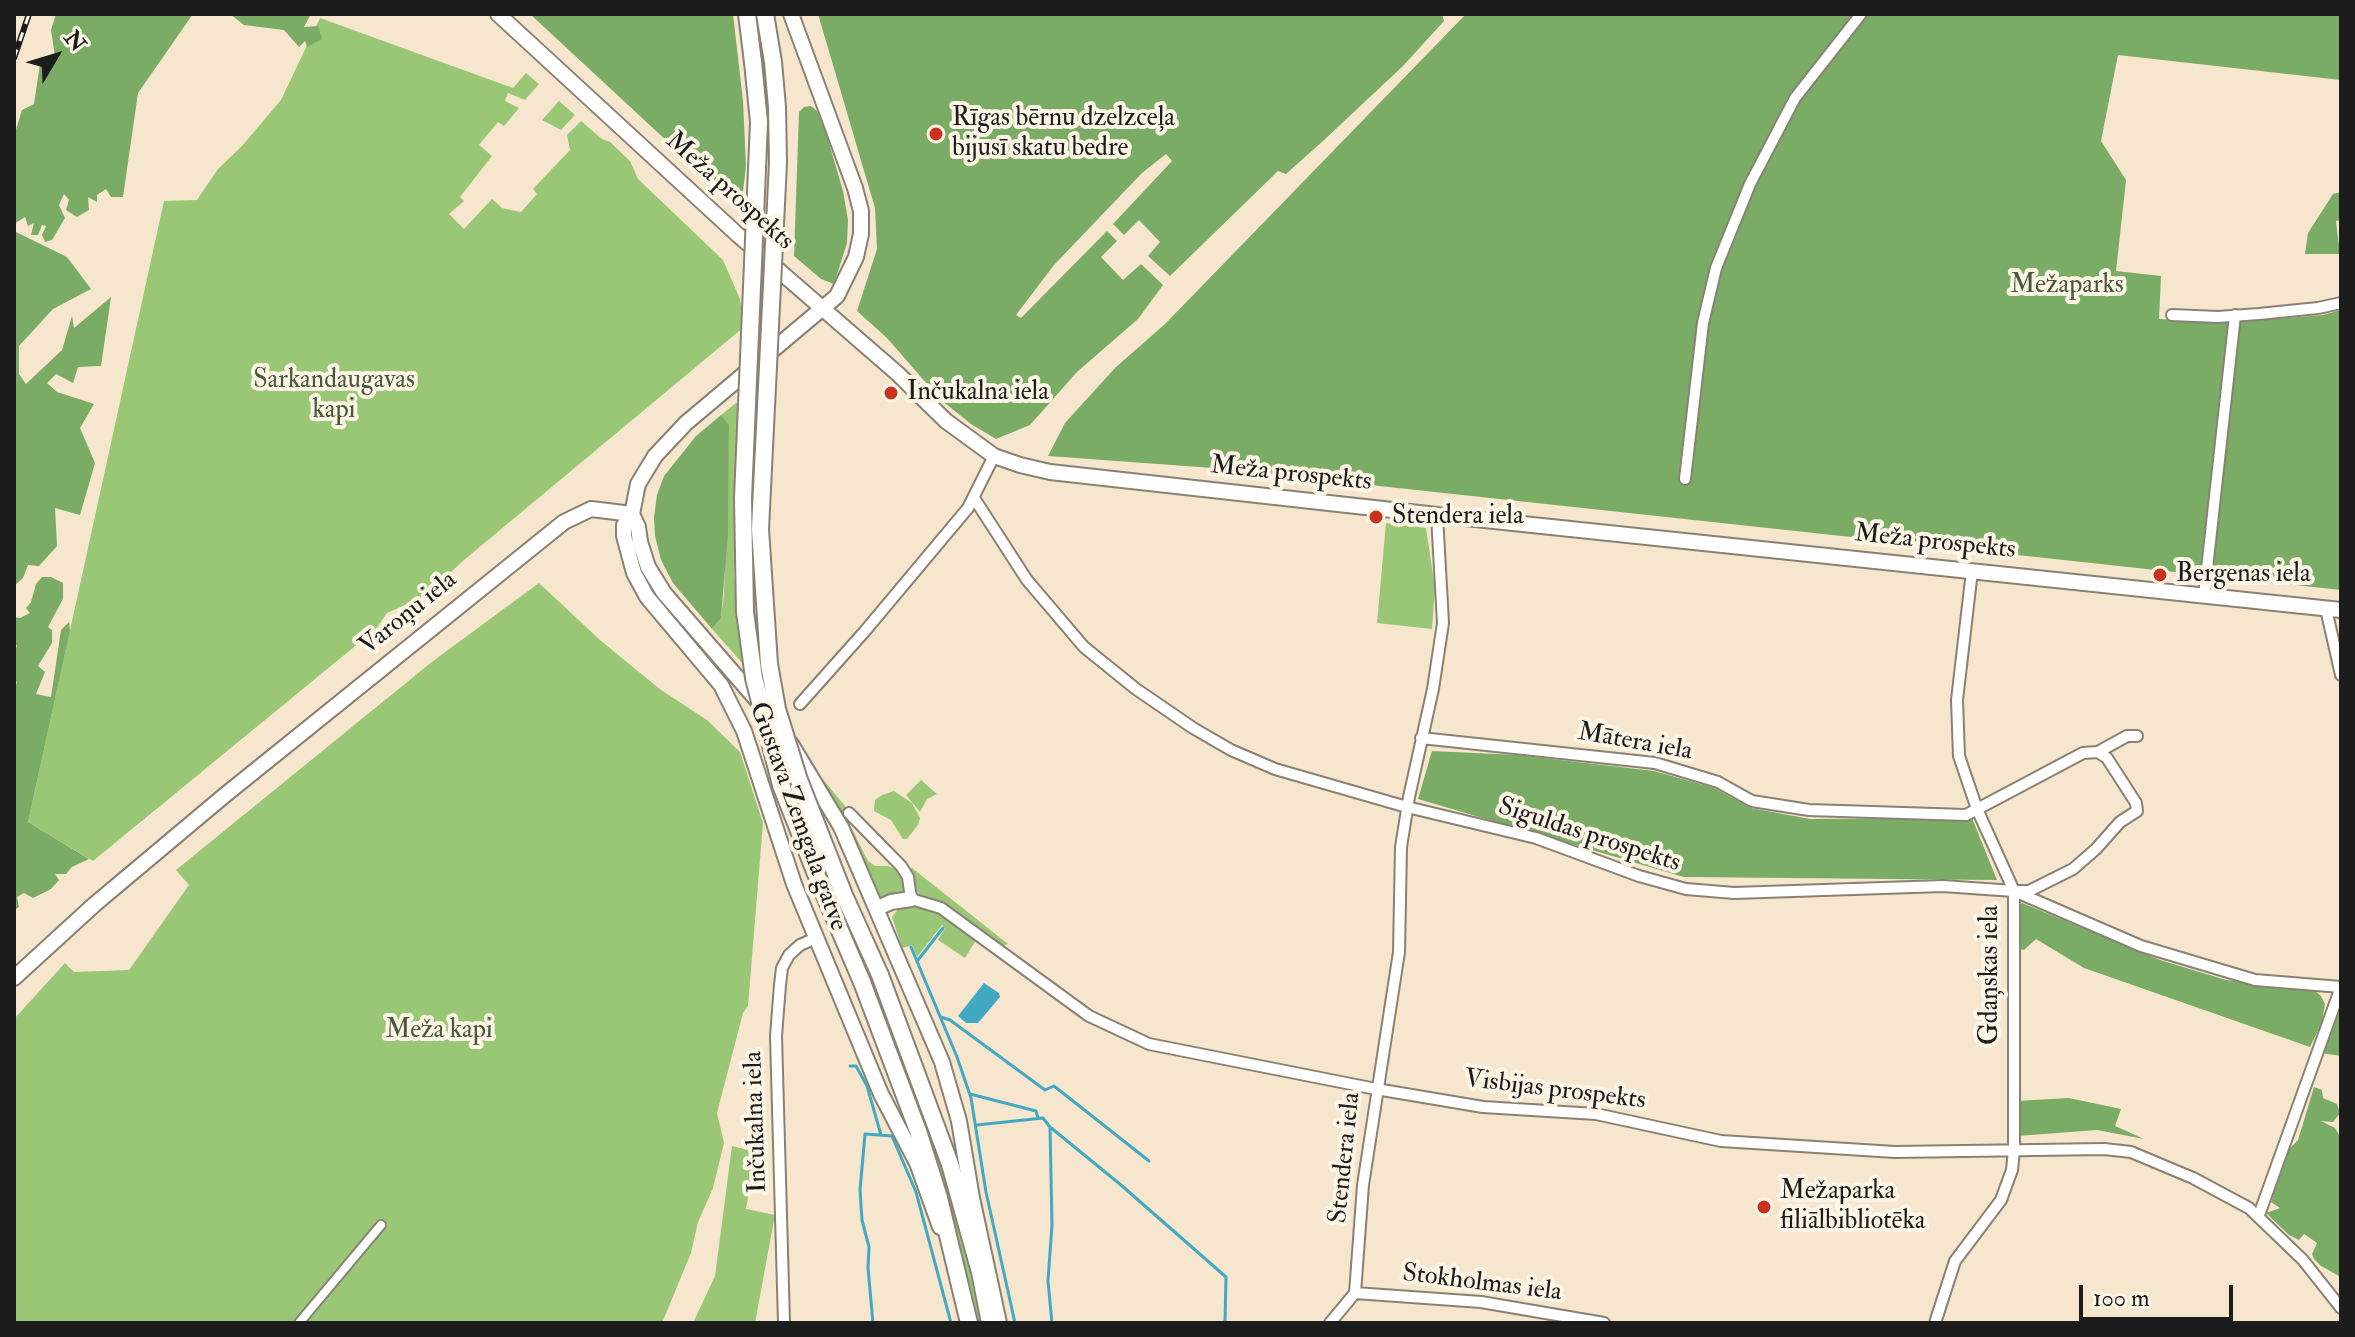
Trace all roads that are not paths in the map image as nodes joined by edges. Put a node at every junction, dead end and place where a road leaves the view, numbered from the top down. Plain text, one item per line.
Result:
1 (498, 14) edge
2 (747, 14) edge
3 (765, 14) edge
4 (791, 14) edge
5 (1861, 14) edge
6 (2341, 303) edge
7 (821, 307) junction
8 (2172, 315) dead end
9 (2235, 315) junction
10 (994, 456) junction
11 (1685, 479) dead end
12 (974, 498) junction
13 (632, 514) junction
14 (1437, 515) junction
15 (1972, 571) junction
16 (2204, 596) junction
17 (2334, 609) edge
18 (2341, 675) edge
19 (800, 704) dead end
20 (2137, 736) dead end
21 (1421, 738) junction
22 (2098, 752) junction
23 (803, 762) junction
24 (762, 786) junction
25 (1407, 807) junction
26 (1977, 809) junction
27 (849, 813) dead end
28 (2014, 891) junction
29 (911, 899) junction
30 (878, 908) junction
31 (816, 938) junction
32 (14, 978) edge
33 (2341, 987) edge
34 (1376, 1089) junction
35 (2014, 1150) junction
36 (2259, 1215) junction
37 (381, 1225) dead end
38 (959, 1280) junction
39 (1355, 1293) junction
40 (2341, 1308) edge
41 (1540, 1317) edge
42 (299, 1323) edge
43 (784, 1323) edge
44 (969, 1323) edge
45 (990, 1323) edge
46 (999, 1323) edge
47 (1330, 1323) edge
48 (1604, 1323) edge
49 (1935, 1323) edge

1 - 7 street, Meža prospekts
2 - 38 main road, Gustava Zemgala gatve, bridge
3 - 45 main road, Gustava Zemgala gatve, bridge
4 - 7 street
5 - 11 street
6 - 9 street
7 - 10 street, Meža prospekts
7 - 13 street
8 - 9 street
9 - 16 street
10 - 12 street
10 - 14 street, Meža prospekts
12 - 19 street
12 - 25 street, Siguldas prospekts
13 - 23 street, Gustava Zemgala gatve
13 - 24 street, Gustava Zemgala gatve
13 - 32 street, Varoņu iela
14 - 15 street, Meža prospekts
14 - 21 street, Stendera iela
15 - 16 street, Meža prospekts
15 - 26 street, Gdaņskas iela
16 - 17 street, Meža prospekts
17 - 18 street
20 - 22 street
21 - 25 street, Stendera iela
21 - 26 street, Mātera iela
22 - 26 street
22 - 28 street
23 - 24 street
23 - 30 street, Gustava Zemgala gatve
24 - 31 street, Gustava Zemgala gatve
25 - 28 street, Siguldas prospekts
25 - 34 street, Stendera iela
26 - 28 street, Gdaņskas iela
27 - 29 street
28 - 33 street, Siguldas prospekts
28 - 35 street, Gdaņskas iela
29 - 30 street
29 - 34 street, Visbijas prospekts
30 - 46 street, Gustava Zemgala gatve
31 - 38 street, Gustava Zemgala gatve
31 - 43 street, Inčukalna iela
33 - 36 street
34 - 35 street, Visbijas prospekts
34 - 39 street, Stendera iela
35 - 36 street, Visbijas prospekts
35 - 49 street, Gdaņskas iela
36 - 40 street, Visbijas prospekts
37 - 42 street
38 - 44 main road, Gustava Zemgala gatve
39 - 41 street, Stokholmas iela
39 - 47 street
41 - 48 street, Stokholmas iela

